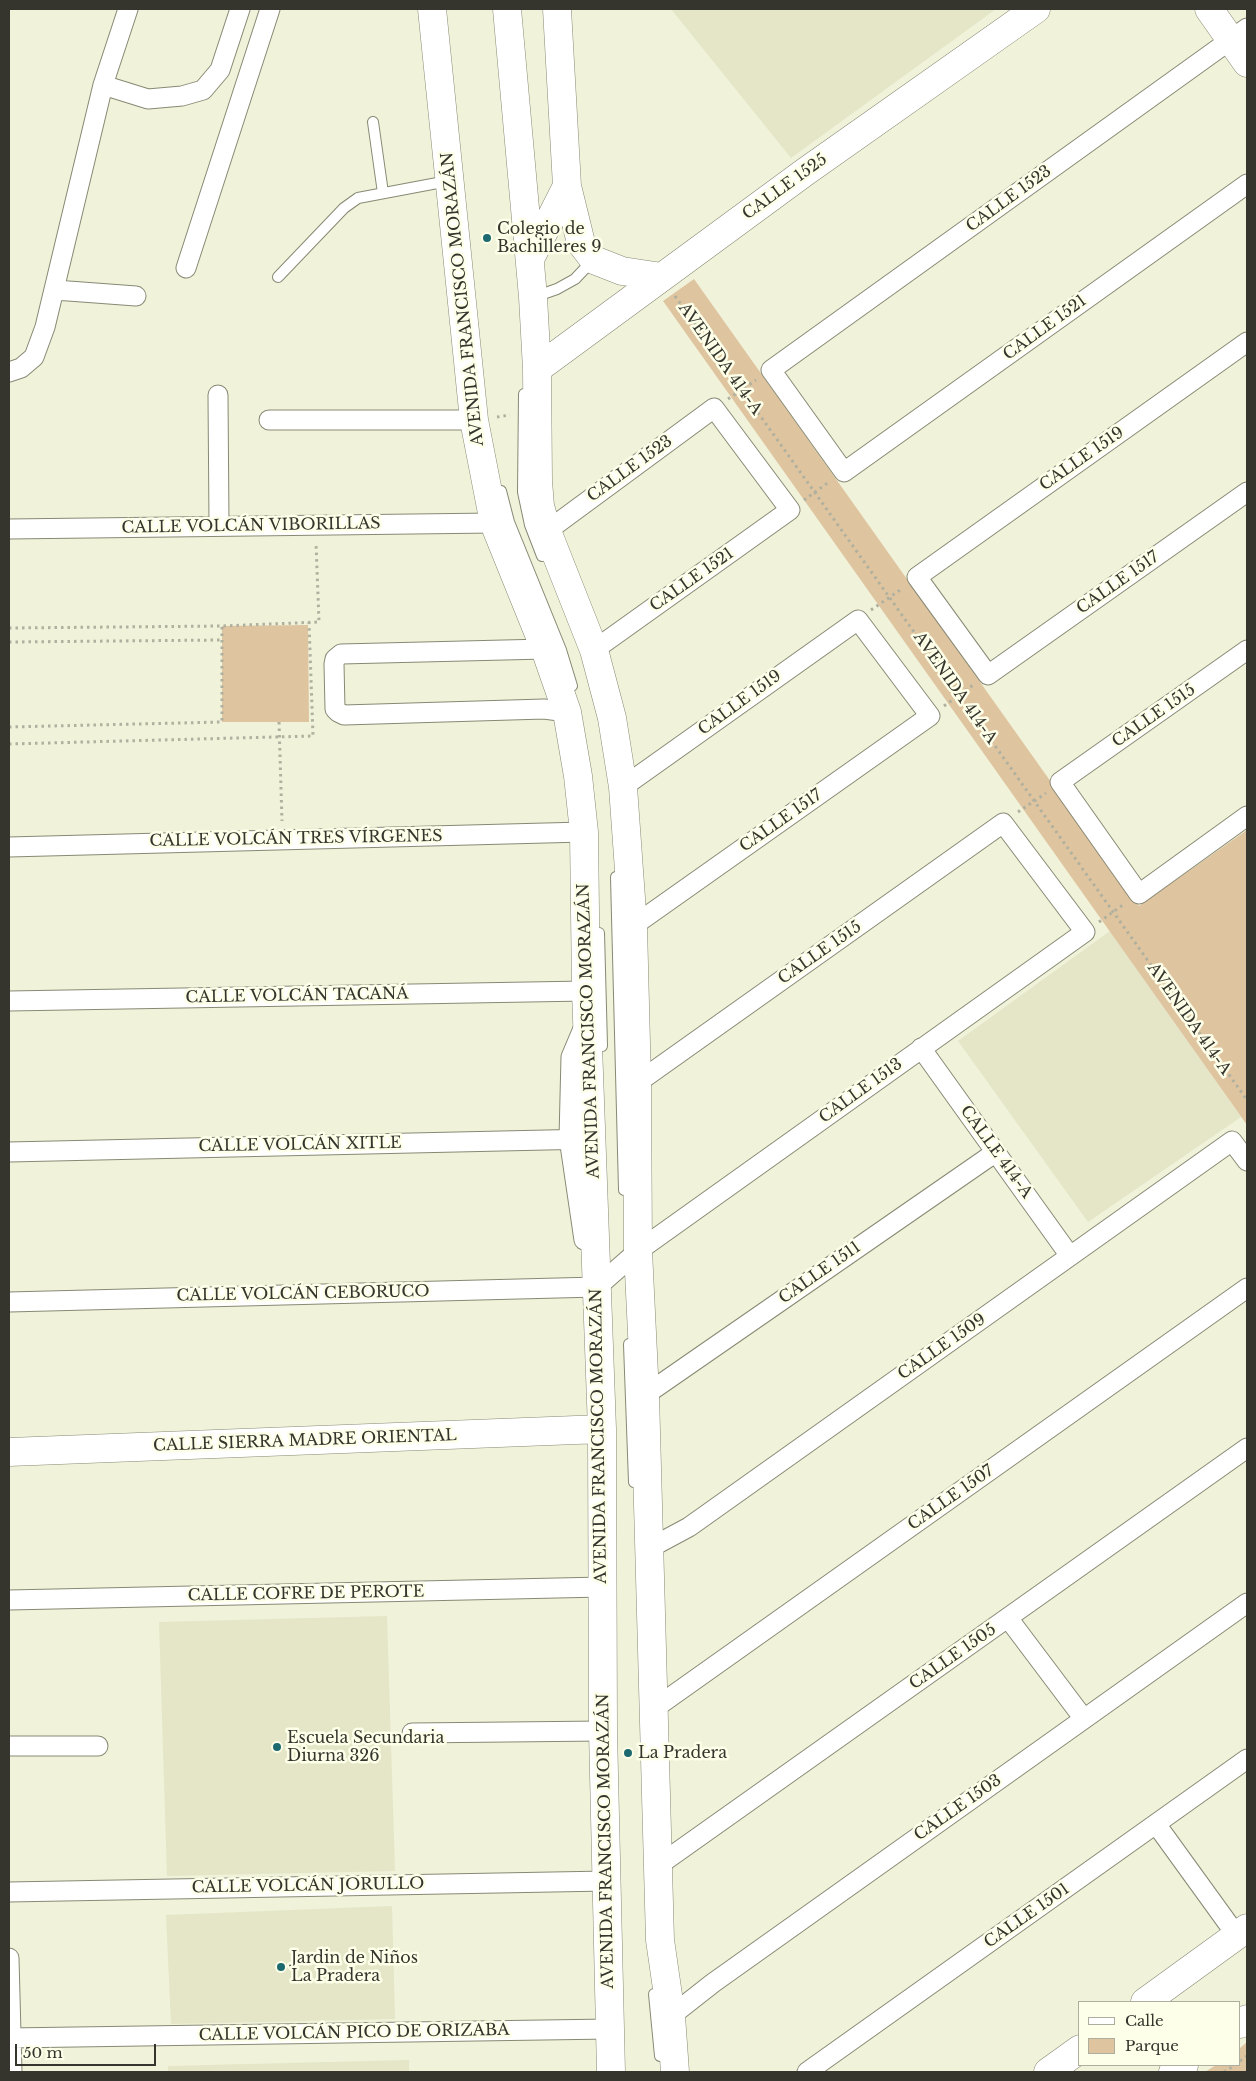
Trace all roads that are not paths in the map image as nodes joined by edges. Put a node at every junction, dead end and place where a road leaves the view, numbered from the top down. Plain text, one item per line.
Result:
1 (128, 9) edge
2 (240, 9) edge
3 (270, 9) edge
4 (432, 9) edge
5 (507, 9) edge
6 (557, 9) edge
7 (1036, 9) edge
8 (1209, 9) edge
9 (1239, 34) edge
10 (1247, 63) edge
11 (103, 85) junction
12 (373, 122) dead end
13 (508, 144) dead end
14 (449, 180) junction
15 (1247, 184) edge
16 (567, 186) junction
17 (383, 193) junction
18 (463, 204) dead end
19 (530, 260) junction
20 (594, 260) junction
21 (186, 268) dead end
22 (662, 277) junction
23 (278, 278) dead end
24 (55, 290) junction
25 (136, 296) dead end
26 (528, 298) junction
27 (1247, 342) edge
28 (9, 372) edge
29 (531, 377) junction
30 (218, 395) dead end
31 (714, 408) joint
32 (269, 420) dead end
33 (482, 425) junction
34 (844, 472) joint
35 (500, 484) dead end
36 (1247, 492) edge
37 (790, 510) joint
38 (494, 522) junction
39 (219, 526) junction
40 (9, 529) edge
41 (547, 531) junction
42 (548, 570) dead end
43 (917, 577) joint
44 (858, 620) joint
45 (545, 649) junction
46 (594, 650) junction
47 (1247, 650) edge
48 (988, 675) joint
49 (595, 698) dead end
50 (571, 705) junction
51 (617, 786) junction
52 (1247, 816) edge
53 (1003, 823) joint
54 (584, 832) junction
55 (9, 846) edge
56 (616, 870) dead end
57 (599, 926) dead end
58 (633, 926) junction
59 (586, 990) junction
60 (9, 1001) edge
61 (921, 1048) junction
62 (602, 1052) dead end
63 (637, 1083) junction
64 (580, 1138) junction
65 (9, 1152) edge
66 (996, 1152) junction
67 (1247, 1161) edge
68 (604, 1199) dead end
69 (624, 1203) dead end
70 (1070, 1256) junction
71 (629, 1259) junction
72 (603, 1286) junction
73 (1247, 1288) edge
74 (9, 1302) edge
75 (628, 1331) dead end
76 (610, 1339) dead end
77 (645, 1395) junction
78 (602, 1429) junction
79 (1247, 1448) edge
80 (9, 1452) edge
81 (634, 1491) dead end
82 (648, 1549) junction
83 (602, 1587) junction
84 (9, 1600) edge
85 (1247, 1603) edge
86 (1008, 1618) junction
87 (655, 1708) junction
88 (1084, 1719) junction
89 (603, 1731) junction
90 (412, 1733) dead end
91 (9, 1746) edge
92 (98, 1746) dead end
93 (1247, 1759) edge
94 (1156, 1824) junction
95 (659, 1865) junction
96 (607, 1881) junction
97 (648, 1890) dead end
98 (9, 1892) edge
99 (618, 1932) dead end
100 (1242, 1932) edge
101 (650, 1946) dead end
102 (9, 1958) edge
103 (654, 1985) dead end
104 (1146, 2001) edge
105 (671, 2016) junction
106 (610, 2029) junction
107 (10, 2038) edge
108 (1078, 2051) edge
109 (668, 2067) edge
110 (12, 2072) edge
111 (611, 2072) edge
112 (807, 2072) edge
113 (1048, 2072) edge

1 - 11 street
2 - 11 street
3 - 21 street
4 - 14 street, AVENIDA FRANCISCO MORAZÁN
5 - 19 street
6 - 16 street
7 - 22 street, CALLE 1525
8 - 9 street
9 - 10 street
9 - 34 street, CALLE 1523
11 - 24 street
12 - 17 lane
13 - 26 lane
14 - 17 lane
14 - 33 street, AVENIDA FRANCISCO MORAZÁN
15 - 34 street, CALLE 1521
16 - 19 street
16 - 20 street
17 - 23 lane
18 - 33 lane
19 - 26 street
20 - 22 street
20 - 26 lane
22 - 29 street, CALLE 1525
24 - 25 street
24 - 28 street
26 - 29 street
27 - 43 street, CALLE 1519
29 - 41 street
29 - 42 lane
30 - 39 street
31 - 37 street, AVENIDA 414-A
31 - 41 street, CALLE 1523
32 - 33 street
33 - 38 street, AVENIDA FRANCISCO MORAZÁN
35 - 50 lane
36 - 48 street, CALLE 1517
37 - 46 street, CALLE 1521
38 - 39 street, CALLE VOLCÁN VIBORILLAS
38 - 45 street, AVENIDA FRANCISCO MORAZÁN
39 - 40 street, CALLE VOLCÁN VIBORILLAS
41 - 46 street
43 - 48 street, AVENIDA 414-A
44 - 51 street, CALLE 1519
44 - 58 street, CALLE 1517
45 - 50 street, AVENIDA FRANCISCO MORAZÁN
45 - 50 street
46 - 51 street
47 - 52 street, CALLE 1515
49 - 51 lane
50 - 54 street, AVENIDA FRANCISCO MORAZÁN
51 - 58 street
53 - 61 street, CALLE 1513
53 - 63 street, CALLE 1515
54 - 55 street, CALLE VOLCÁN TRES VÍRGENES
54 - 59 street, AVENIDA FRANCISCO MORAZÁN
56 - 69 lane
57 - 62 lane
58 - 63 street
59 - 60 street, CALLE VOLCÁN TACANÁ
59 - 64 street, AVENIDA FRANCISCO MORAZÁN
61 - 66 street, CALLE 414-A
61 - 71 street, CALLE 1513
63 - 71 street
64 - 65 street, CALLE VOLCÁN XITLE
64 - 72 street, AVENIDA FRANCISCO MORAZÁN
66 - 70 street, CALLE 414-A
66 - 77 street, CALLE 1511
67 - 70 street, CALLE 1509
68 - 72 lane
70 - 82 street, CALLE 1509
71 - 72 street, CALLE 1513
71 - 77 street
72 - 74 street, CALLE VOLCÁN CEBORUCO
72 - 78 street, AVENIDA FRANCISCO MORAZÁN
73 - 87 street, CALLE 1507
75 - 81 lane
76 - 99 lane
77 - 82 street
78 - 80 street, CALLE SIERRA MADRE ORIENTAL
78 - 83 street, AVENIDA FRANCISCO MORAZÁN
79 - 86 street, CALLE 1505
82 - 87 street
83 - 84 street, CALLE COFRE DE PEROTE
83 - 89 street, AVENIDA FRANCISCO MORAZÁN
85 - 88 street, CALLE 1503
86 - 88 street
86 - 95 street, CALLE 1505
87 - 95 street
88 - 105 street, CALLE 1503
89 - 90 street
89 - 96 street, AVENIDA FRANCISCO MORAZÁN
91 - 92 street
93 - 94 street, CALLE 1501
94 - 100 street
94 - 112 street, CALLE 1501
95 - 105 street
96 - 98 street, CALLE VOLCÁN JORULLO
96 - 106 street, AVENIDA FRANCISCO MORAZÁN
97 - 101 lane
100 - 104 street
102 - 107 street
103 - 109 lane
105 - 109 street
106 - 107 street, CALLE VOLCÁN PICO DE ORIZABA
106 - 111 street, AVENIDA FRANCISCO MORAZÁN
107 - 110 street
108 - 113 street

